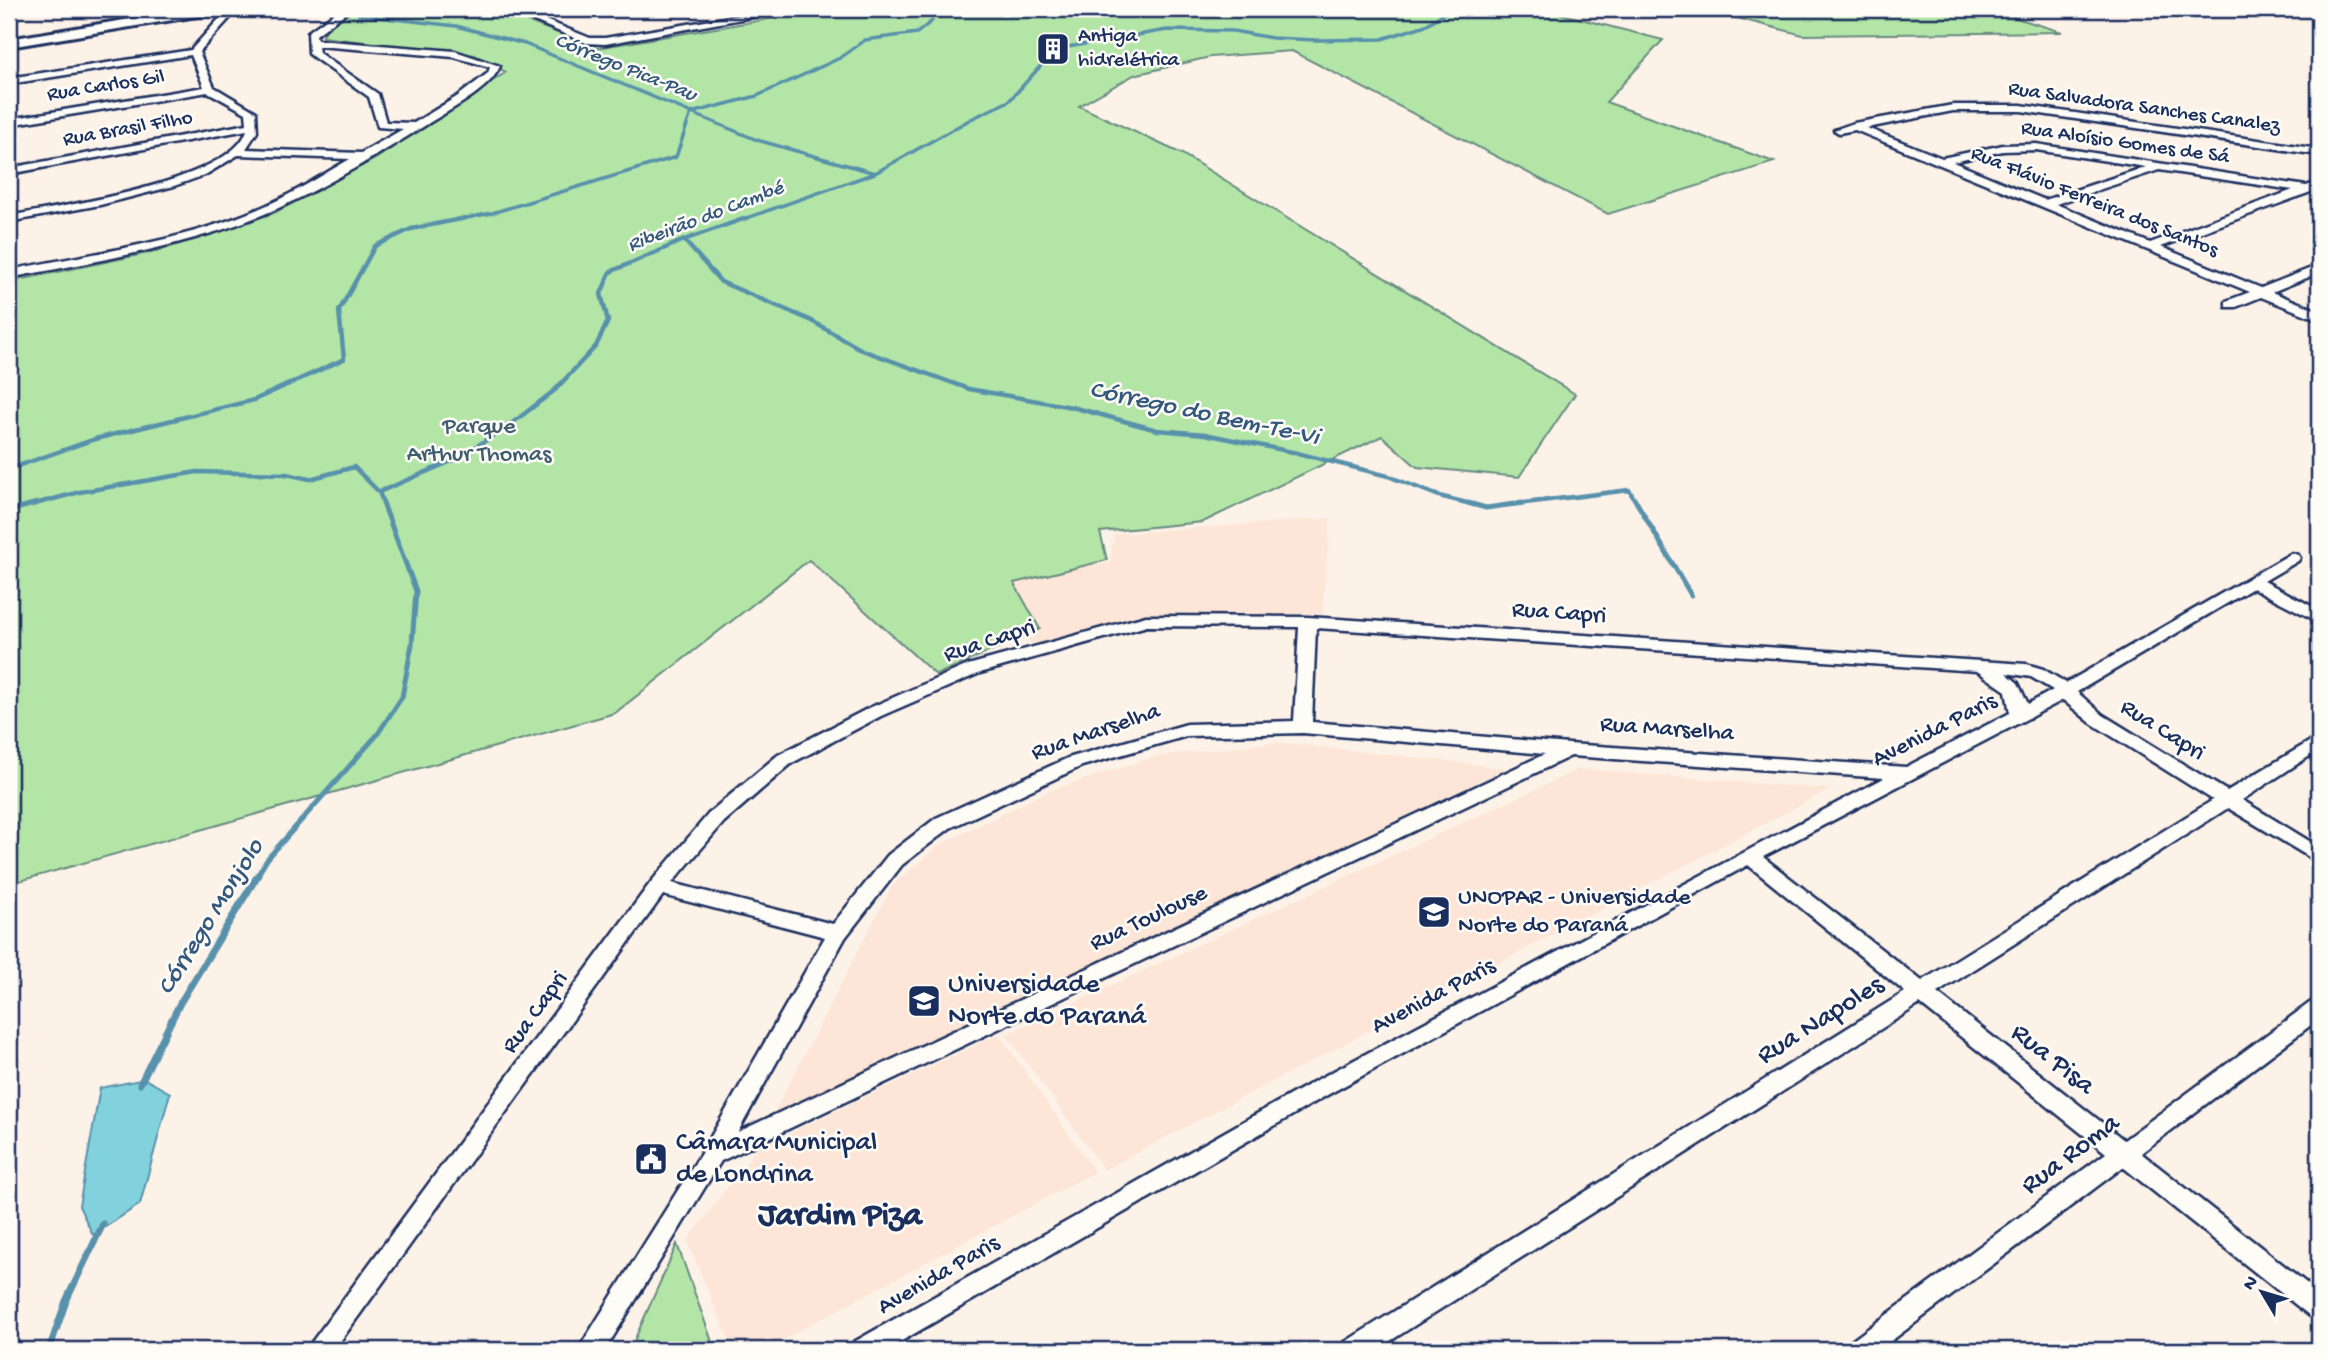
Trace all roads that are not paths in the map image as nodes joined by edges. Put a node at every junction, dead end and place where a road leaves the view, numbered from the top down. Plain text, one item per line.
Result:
1 (215, 9) edge
2 (243, 9) edge
3 (346, 9) edge
4 (511, 9) edge
5 (792, 9) edge
6 (189, 11) edge
7 (231, 11) junction
8 (9, 37) edge
9 (9, 43) edge
10 (312, 43) junction
11 (194, 52) junction
12 (9, 81) edge
13 (210, 89) junction
14 (9, 122) edge
15 (382, 125) junction
16 (416, 126) junction
17 (1854, 126) junction
18 (253, 127) junction
19 (1839, 130) dead end
20 (237, 152) junction
21 (2319, 152) edge
22 (361, 156) junction
23 (1940, 162) junction
24 (2160, 166) junction
25 (9, 171) edge
26 (2319, 185) edge
27 (2306, 189) junction
28 (2045, 204) junction
29 (9, 219) edge
30 (2150, 247) junction
31 (2319, 269) edge
32 (9, 274) edge
33 (2262, 292) junction
34 (2231, 304) dead end
35 (2319, 316) edge
36 (2292, 558) dead end
37 (2254, 582) junction
38 (2319, 617) edge
39 (1308, 622) junction
40 (1978, 666) junction
41 (2064, 692) junction
42 (2018, 718) junction
43 (1303, 727) junction
44 (2319, 742) edge
45 (1569, 750) junction
46 (1910, 773) junction
47 (2227, 800) junction
48 (1749, 856) junction
49 (2319, 856) edge
50 (658, 887) junction
51 (838, 933) junction
52 (1920, 993) junction
53 (2319, 1008) edge
54 (713, 1154) junction
55 (2124, 1154) junction
56 (2319, 1308) edge
57 (319, 1350) edge
58 (591, 1350) edge
59 (863, 1350) edge
60 (1354, 1350) edge
61 (1859, 1350) edge

1 - 6 main road
2 - 7 street
3 - 10 street
4 - 5 street
6 - 7 street
6 - 8 main road
6 - 9 main road
7 - 11 street
10 - 15 street
10 - 16 street
11 - 12 street
11 - 13 street
13 - 14 street, Rua Carlos Gil
13 - 18 street
15 - 16 street
15 - 22 street
16 - 22 street
17 - 19 street, Rua Salvadora Sanches Canalez
17 - 21 street, Rua Salvadora Sanches Canalez
17 - 23 street, Rua Flávio Ferreira dos Santos
18 - 20 street
18 - 25 street, Rua Brasil Filho
20 - 22 street
20 - 29 street
22 - 32 street
23 - 24 street, Rua Aloísio Gomes de Sá
23 - 28 street, Rua Flávio Ferreira dos Santos
24 - 27 street, Rua Aloísio Gomes de Sá
24 - 28 street
26 - 27 street
27 - 30 street
28 - 30 street, Rua Flávio Ferreira dos Santos
30 - 33 street, Rua Flávio Ferreira dos Santos
31 - 33 street
33 - 34 street
33 - 35 street, Rua Flávio Ferreira dos Santos
36 - 37 street, Avenida Paris
37 - 38 street
37 - 41 street, Avenida Paris
39 - 40 street, Rua Capri
39 - 43 street
39 - 50 street, Rua Capri
40 - 41 street, Rua Capri
40 - 42 street, Rua Capri
41 - 42 street, Avenida Paris
41 - 47 street, Rua Capri
42 - 46 street, Avenida Paris
43 - 45 street, Rua Marselha
43 - 51 street, Rua Marselha
44 - 47 street, Rua Napoles
45 - 46 street, Rua Marselha
45 - 54 street, Rua Toulouse
46 - 48 street, Avenida Paris
47 - 49 street, Rua Capri
47 - 52 street, Rua Napoles
48 - 52 street, Rua Pisa
48 - 59 street, Avenida Paris
50 - 51 street
50 - 57 street, Rua Capri
51 - 54 street, Rua Marselha
52 - 55 street, Rua Pisa
52 - 60 street, Rua Napoles
53 - 55 street, Rua Roma
54 - 58 street, Rua Marselha
55 - 56 street, Rua Pisa
55 - 61 street, Rua Roma

